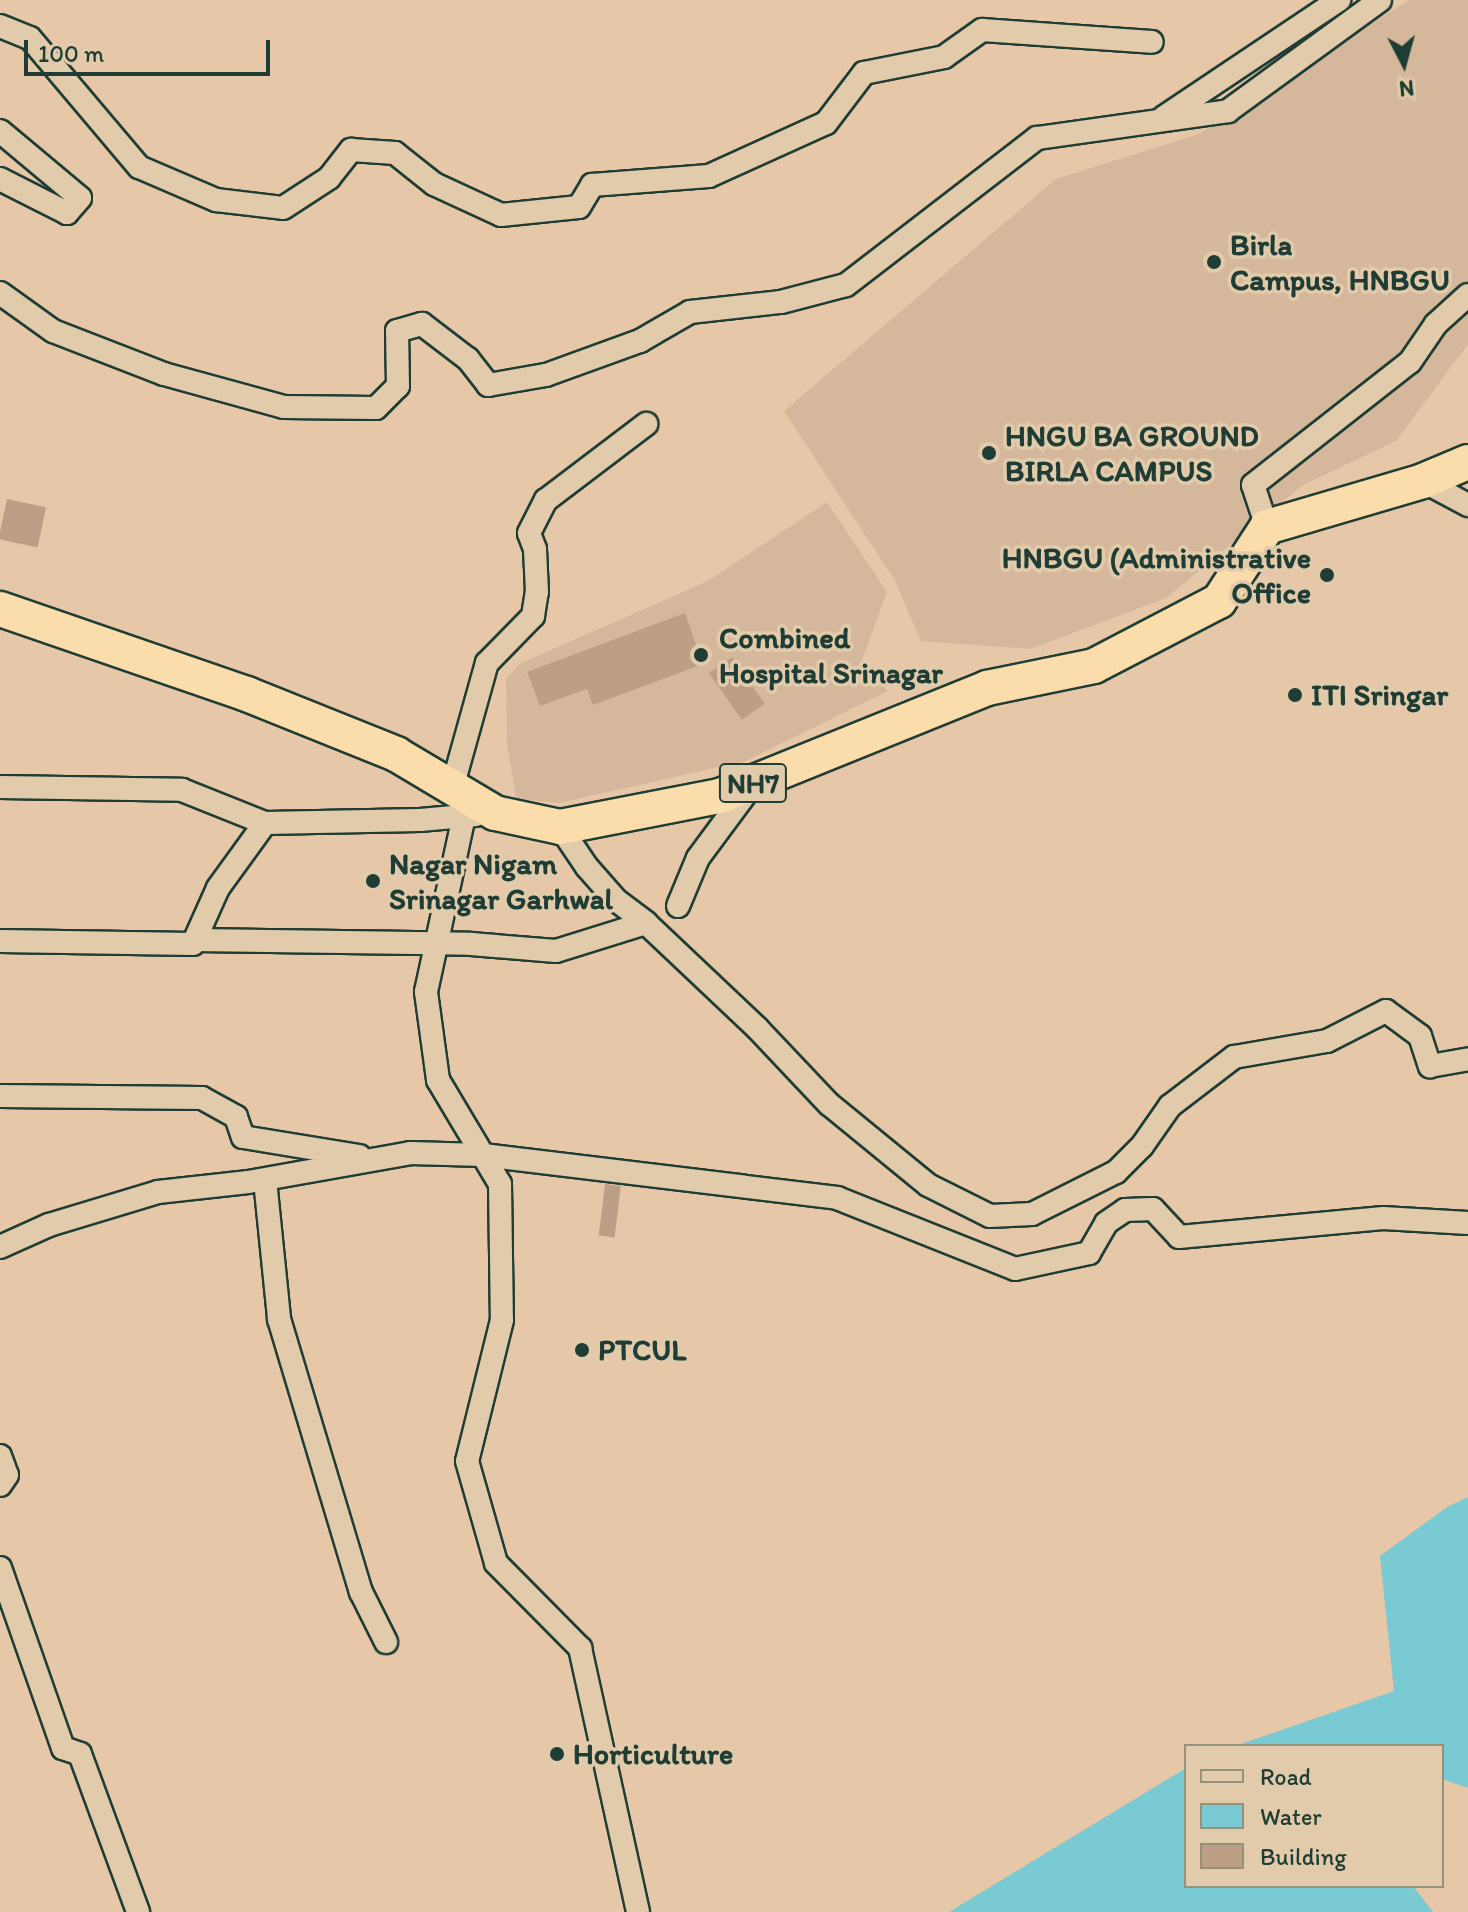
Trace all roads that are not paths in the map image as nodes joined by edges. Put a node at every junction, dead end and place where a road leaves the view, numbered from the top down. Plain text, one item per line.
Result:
1 (1339, 0) edge
2 (1380, 0) edge
3 (0, 15) edge
4 (8, 29) edge
5 (1152, 42) dead end
6 (1154, 123) junction
7 (0, 131) edge
8 (0, 179) edge
9 (0, 293) edge
10 (1468, 295) edge
11 (646, 424) dead end
12 (1468, 462) edge
13 (1423, 481) junction
14 (1468, 505) edge
15 (1267, 527) junction
16 (0, 609) edge
17 (754, 782) junction
18 (0, 787) edge
19 (470, 806) junction
20 (265, 823) junction
21 (560, 827) junction
22 (678, 906) dead end
23 (646, 923) junction
24 (195, 940) junction
25 (0, 941) edge
26 (436, 943) junction
27 (1468, 1059) edge
28 (0, 1096) edge
29 (483, 1155) junction
30 (376, 1159) junction
31 (265, 1180) junction
32 (1468, 1223) edge
33 (0, 1247) edge
34 (0, 1456) edge
35 (0, 1485) edge
36 (0, 1568) edge
37 (386, 1642) dead end
38 (138, 1912) edge
39 (638, 1912) edge

1 - 6 street
2 - 6 street
3 - 4 street
4 - 5 street
6 - 9 street
7 - 8 street
10 - 15 street
11 - 19 street
12 - 13 highway
13 - 14 street
13 - 15 highway
15 - 17 highway, NH7
16 - 19 highway, NH7
17 - 21 highway, NH7
17 - 22 street
18 - 20 street
19 - 20 street
19 - 21 highway, NH7
19 - 26 street
20 - 24 street
21 - 23 street
23 - 26 street
23 - 27 street
24 - 25 street
24 - 26 street
26 - 29 street
28 - 30 street
29 - 30 street
29 - 32 street
29 - 39 street
30 - 31 street
31 - 33 street
31 - 37 street
34 - 35 street
36 - 38 street

